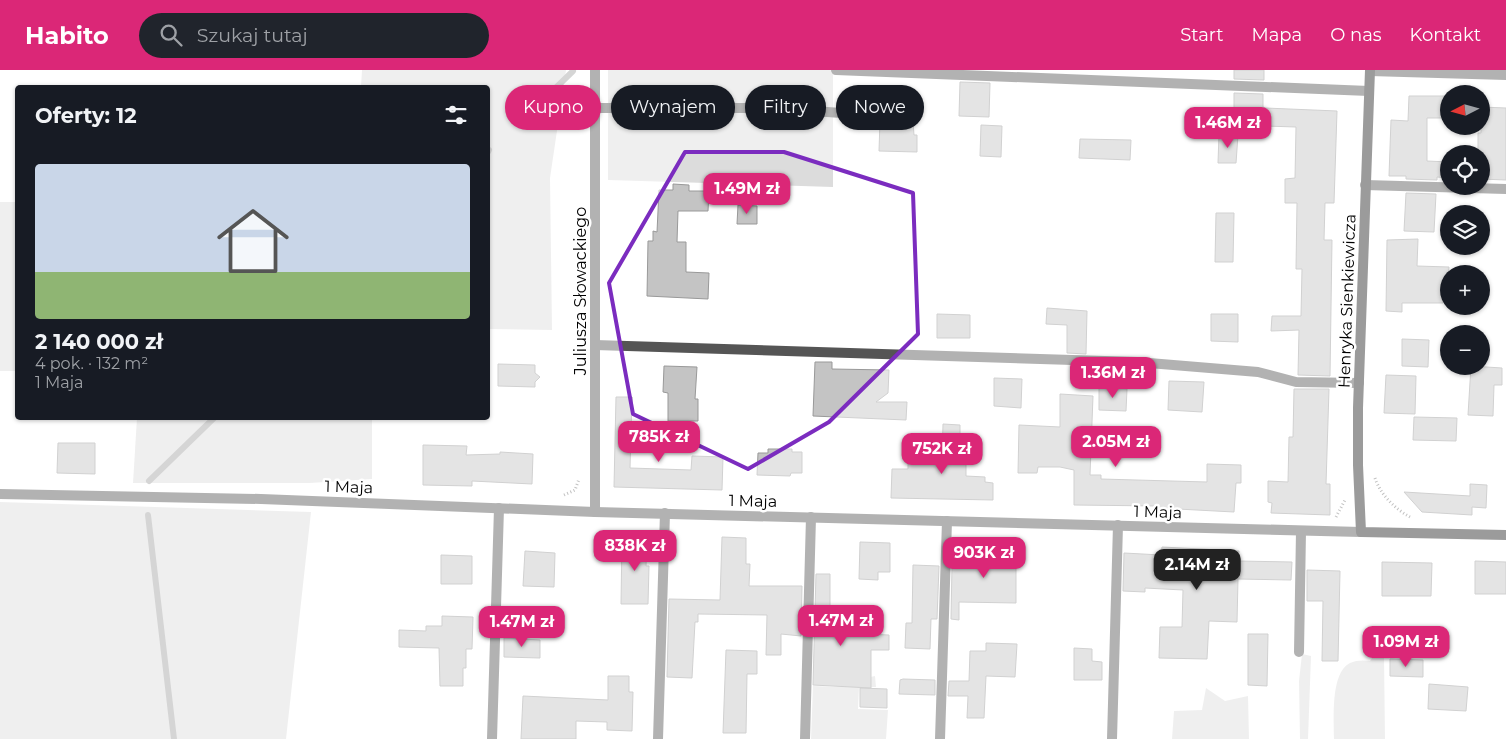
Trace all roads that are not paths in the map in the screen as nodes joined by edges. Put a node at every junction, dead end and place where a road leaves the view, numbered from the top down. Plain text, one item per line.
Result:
1 (595, 70) edge
2 (836, 70) edge
3 (1370, 70) edge
4 (1506, 74) edge
5 (595, 85) edge
6 (1369, 91) junction
7 (601, 108) edge
8 (836, 112) edge
9 (595, 130) edge
10 (1365, 185) junction
11 (1506, 189) edge
12 (594, 345) junction
13 (1359, 383) junction
14 (0, 494) edge
15 (499, 508) junction
16 (594, 512) junction
17 (665, 513) junction
18 (811, 517) junction
19 (947, 520) junction
20 (1118, 525) junction
21 (1301, 531) junction
22 (1361, 532) junction
23 (1506, 535) edge
24 (1299, 652) dead end
25 (492, 739) edge
26 (658, 739) edge
27 (805, 739) edge
28 (940, 739) edge
29 (1112, 739) edge

1 - 5 street, Juliusza Słowackiego
2 - 6 street
3 - 4 street
3 - 6 street, Henryka Sienkiewicza
6 - 10 street, Henryka Sienkiewicza
7 - 8 street
9 - 12 street, Juliusza Słowackiego
10 - 11 street
10 - 13 street, Henryka Sienkiewicza
12 - 13 street
12 - 16 street, Juliusza Słowackiego
13 - 22 street, Henryka Sienkiewicza
14 - 15 street, 1 Maja
15 - 16 street, 1 Maja
15 - 25 street
16 - 17 street, 1 Maja
17 - 18 street, 1 Maja
17 - 26 street
18 - 19 street, 1 Maja
18 - 27 street
19 - 20 street, 1 Maja
19 - 28 street
20 - 21 street, 1 Maja
20 - 29 street
21 - 22 street, 1 Maja
21 - 24 street
22 - 23 street, 1 Maja

